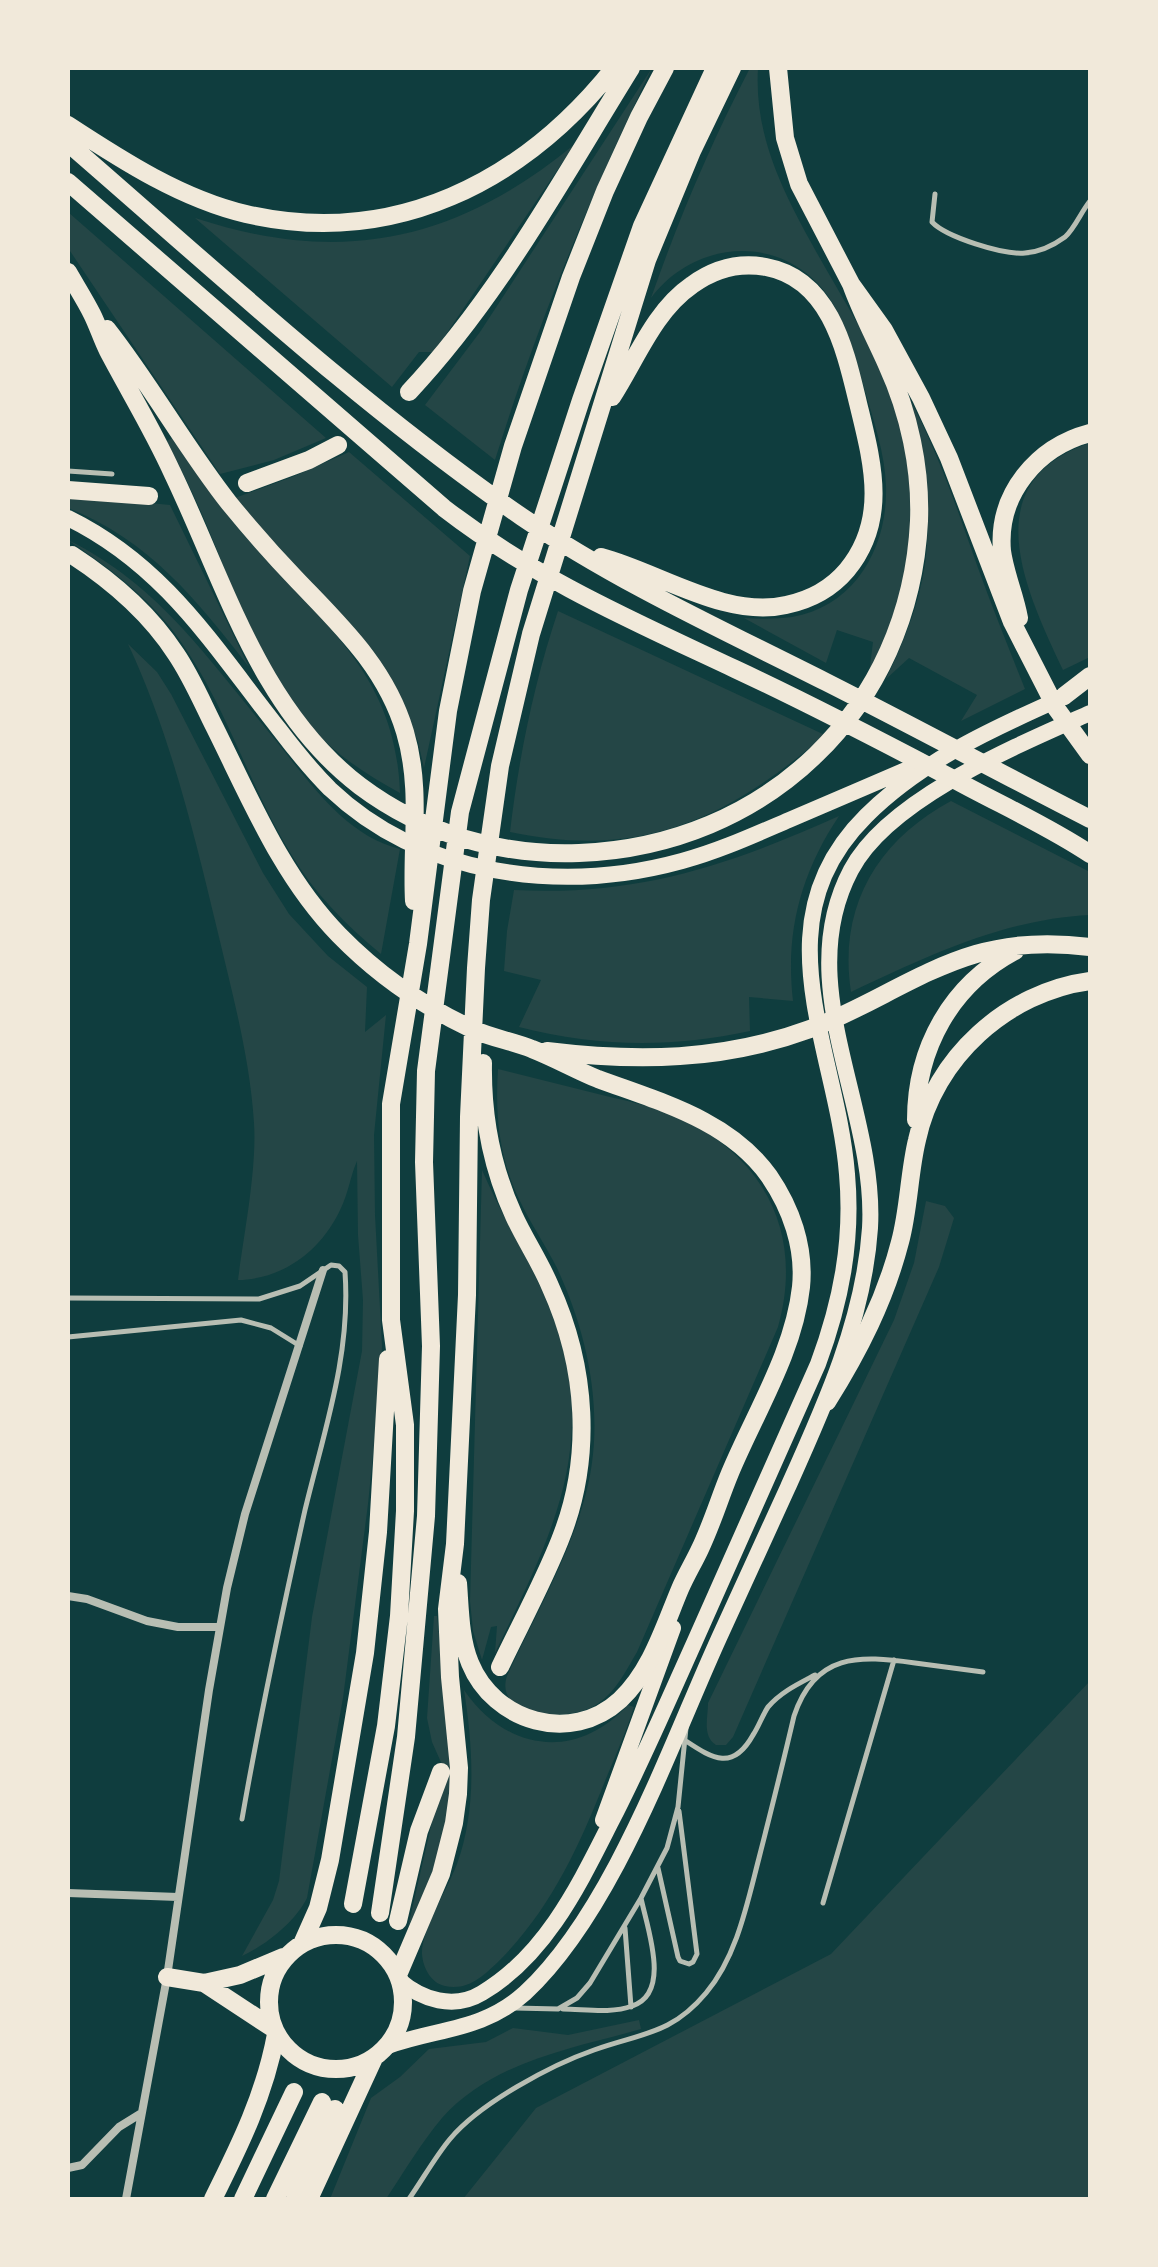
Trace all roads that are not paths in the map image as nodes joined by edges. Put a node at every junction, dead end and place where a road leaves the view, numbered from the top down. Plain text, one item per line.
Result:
1 (614, 68) edge
2 (631, 68) edge
3 (665, 68) edge
4 (715, 68) edge
5 (732, 68) edge
6 (778, 68) edge
7 (68, 125) edge
8 (68, 143) edge
9 (68, 182) edge
10 (935, 194) dead end
11 (1090, 201) edge
12 (68, 272) edge
13 (851, 284) junction
14 (94, 317) junction
15 (409, 392) dead end
16 (601, 414) junction
17 (1090, 433) edge
18 (338, 445) dead end
19 (68, 471) edge
20 (112, 474) dead end
21 (247, 483) dead end
22 (68, 490) edge
23 (149, 496) dead end
24 (68, 518) edge
25 (578, 552) junction
26 (72, 555) dead end
27 (1022, 644) junction
28 (1090, 676) edge
29 (1090, 684) edge
30 (1064, 696) junction
31 (1090, 713) edge
32 (1084, 748) edge
33 (950, 752) junction
34 (1090, 819) edge
35 (1090, 854) edge
36 (418, 944) junction
37 (1031, 944) junction
38 (1090, 947) edge
39 (476, 968) junction
40 (1090, 981) edge
41 (532, 1049) junction
42 (917, 1138) junction
43 (323, 1270) junction
44 (68, 1298) edge
45 (391, 1320) junction
46 (68, 1337) edge
47 (300, 1347) junction
48 (827, 1402) junction
49 (455, 1544) junction
50 (701, 1547) junction
51 (68, 1596) edge
52 (219, 1627) junction
53 (894, 1660) junction
54 (500, 1667) dead end
55 (823, 1671) junction
56 (983, 1672) dead end
57 (687, 1709) junction
58 (686, 1741) junction
59 (441, 1772) dead end
60 (678, 1807) junction
61 (242, 1819) dead end
62 (594, 1857) junction
63 (658, 1867) junction
64 (68, 1893) edge
65 (178, 1897) junction
66 (641, 1898) junction
67 (823, 1903) dead end
68 (353, 1904) dead end
69 (380, 1913) dead end
70 (398, 1921) dead end
71 (625, 1925) junction
72 (296, 1949) junction
73 (167, 1977) junction
74 (399, 1978) junction
75 (204, 1983) junction
76 (631, 2007) junction
77 (506, 2008) junction
78 (558, 2009) junction
79 (275, 2032) junction
80 (381, 2052) junction
81 (294, 2092) dead end
82 (140, 2114) junction
83 (68, 2168) edge
84 (126, 2199) edge
85 (213, 2199) edge
86 (243, 2199) edge
87 (275, 2199) edge
88 (295, 2199) edge
89 (309, 2199) edge
90 (409, 2199) edge

1 - 7 highway
2 - 15 highway
3 - 36 highway
4 - 69 highway
5 - 16 highway
6 - 13 highway
8 - 25 highway
9 - 35 highway
10 - 11 lane
12 - 14 highway
13 - 14 highway
13 - 27 highway
14 - 36 highway
16 - 25 highway
16 - 39 highway
17 - 27 highway
18 - 21 highway
19 - 20 lane
22 - 23 highway
24 - 33 main road
25 - 34 highway
26 - 41 highway
27 - 32 highway
28 - 30 highway
29 - 30 main road
30 - 33 main road
31 - 48 main road
33 - 62 main road
36 - 45 highway
37 - 38 highway
37 - 41 highway
37 - 42 highway
39 - 49 highway
39 - 54 highway
40 - 42 highway
41 - 50 highway
42 - 48 highway
43 - 44 lane
43 - 47 street
43 - 61 lane
45 - 68 highway
45 - 72 highway
46 - 47 lane
47 - 52 street
48 - 57 main road
49 - 50 highway
49 - 74 highway
50 - 62 main road
51 - 52 street
52 - 65 street
53 - 55 lane
53 - 56 lane
53 - 67 lane
55 - 58 lane
55 - 90 lane
57 - 58 lane
57 - 77 main road
58 - 60 lane
59 - 70 highway
60 - 63 lane
60 - 63 lane
62 - 74 main road
63 - 66 lane
64 - 65 street
65 - 73 street
66 - 71 lane
66 - 76 lane
71 - 76 lane
71 - 78 lane
72 - 74 highway
72 - 75 highway
72 - 79 highway
73 - 75 highway
73 - 82 street
74 - 80 highway
75 - 79 highway
76 - 78 lane
77 - 78 lane
77 - 80 main road
79 - 80 highway
79 - 85 highway
80 - 89 highway
81 - 86 highway
82 - 83 street
82 - 84 street
87 - 88 highway

